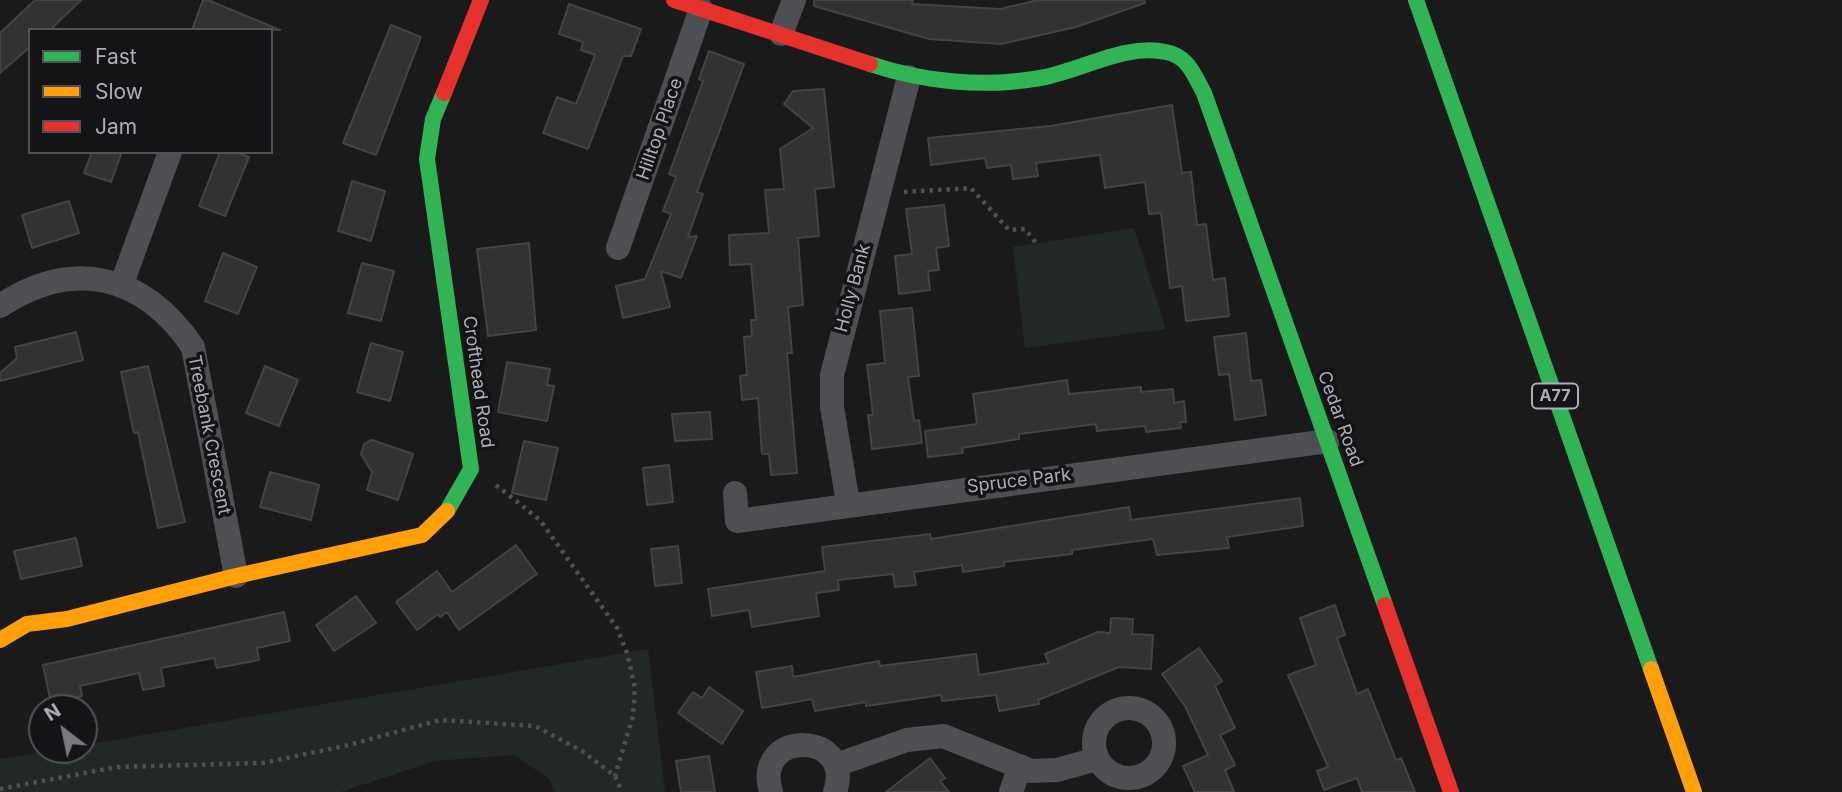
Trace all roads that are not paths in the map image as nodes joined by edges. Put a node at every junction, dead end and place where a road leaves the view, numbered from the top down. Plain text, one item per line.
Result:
1 (481, 0) edge
2 (674, 0) edge
3 (794, 0) edge
4 (1416, 0) edge
5 (701, 9) junction
6 (781, 34) junction
7 (909, 77) junction
8 (169, 154) edge
9 (618, 248) dead end
10 (121, 286) junction
11 (0, 306) edge
12 (1328, 441) junction
13 (735, 493) dead end
14 (848, 503) junction
15 (236, 576) junction
16 (0, 640) edge
17 (1097, 759) junction
18 (836, 765) junction
19 (1020, 766) junction
20 (1149, 784) edge
21 (771, 792) edge
22 (835, 792) edge
23 (1011, 792) edge
24 (1451, 792) edge
25 (1694, 792) edge

1 - 15 main road, Crofthead Road
2 - 5 main road
3 - 6 street
4 - 25 main road, A77
5 - 6 main road
5 - 9 street, Hilltop Place
6 - 7 main road
7 - 12 main road, Cedar Road
7 - 14 street, Holly Bank
8 - 10 street
10 - 11 street, Treebank Crescent
10 - 15 street, Treebank Crescent
12 - 14 street, Spruce Park
12 - 24 main road, Cedar Road
13 - 14 street, Spruce Park
15 - 16 main road, Crofthead Road
17 - 19 street
17 - 20 street
17 - 20 street
18 - 19 street
18 - 21 street
18 - 22 street
19 - 23 street

